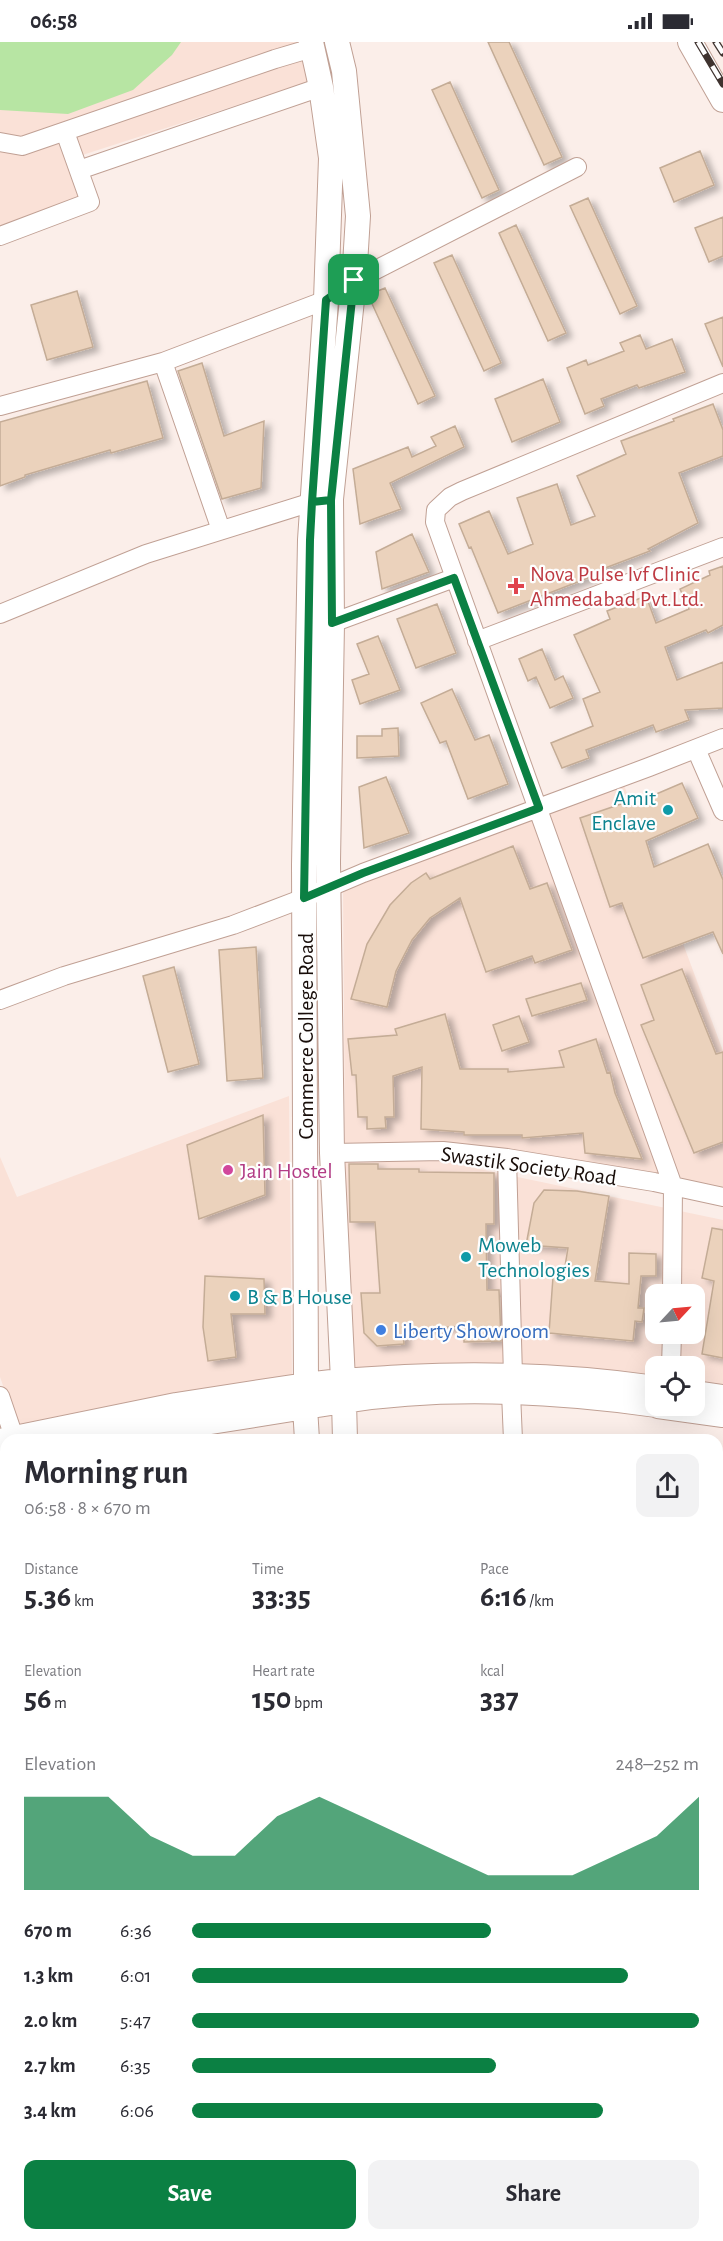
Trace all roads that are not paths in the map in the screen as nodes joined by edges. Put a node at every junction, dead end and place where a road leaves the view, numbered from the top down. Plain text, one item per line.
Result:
1 (337, 42) edge
2 (690, 42) edge
3 (312, 45) edge
4 (321, 87) junction
5 (723, 100) edge
6 (64, 132) junction
7 (0, 142) edge
8 (577, 167) dead end
9 (79, 170) junction
10 (0, 236) edge
11 (354, 280) junction
12 (326, 300) junction
13 (163, 362) junction
14 (723, 383) edge
15 (0, 406) edge
16 (322, 501) junction
17 (221, 530) junction
18 (723, 547) edge
19 (454, 578) junction
20 (0, 614) edge
21 (332, 623) junction
22 (477, 641) junction
23 (723, 738) edge
24 (696, 749) junction
25 (539, 808) junction
26 (723, 811) edge
27 (329, 888) junction
28 (304, 898) junction
29 (0, 1000) edge
30 (332, 1153) junction
31 (507, 1158) junction
32 (673, 1186) junction
33 (723, 1197) edge
34 (672, 1284) edge
35 (512, 1385) junction
36 (645, 1386) edge
37 (343, 1390) junction
38 (705, 1395) edge
39 (0, 1396) edge
40 (305, 1396) junction
41 (723, 1397) edge
42 (645, 1403) edge
43 (705, 1412) edge
44 (723, 1414) edge
45 (6, 1434) edge
46 (32, 1434) edge
47 (124, 1434) edge
48 (307, 1434) edge
49 (345, 1434) edge
50 (513, 1434) edge

1 - 11 main road, Commerce College Road
2 - 5 main road
3 - 4 main road, Commerce College Road
3 - 6 street
4 - 9 street
4 - 12 main road, Commerce College Road
6 - 7 street
6 - 9 street
8 - 11 street
9 - 10 street
11 - 12 street
11 - 16 main road, Commerce College Road
12 - 13 street
12 - 16 main road, Commerce College Road
13 - 15 street
13 - 17 street
14 - 19 street
16 - 17 street
16 - 21 main road, Commerce College Road
16 - 28 main road, Commerce College Road
17 - 20 street
18 - 22 street
19 - 21 street
19 - 22 street
21 - 27 main road, Commerce College Road
22 - 25 street
23 - 24 street
24 - 25 street
24 - 26 street
25 - 27 street
25 - 32 street
27 - 28 street
27 - 30 main road, Commerce College Road
28 - 29 street
28 - 40 main road, Commerce College Road
30 - 31 street, Swastik Society Road
30 - 37 main road, Commerce College Road
31 - 32 street, Swastik Society Road
31 - 35 street
32 - 33 street, Swastik Society Road
32 - 34 street
35 - 36 main road
35 - 37 main road
35 - 42 main road
35 - 50 street
37 - 40 main road
37 - 49 main road, Commerce College Road
38 - 41 main road
39 - 45 street
40 - 46 main road
40 - 47 main road
40 - 48 main road, Commerce College Road
43 - 44 main road

